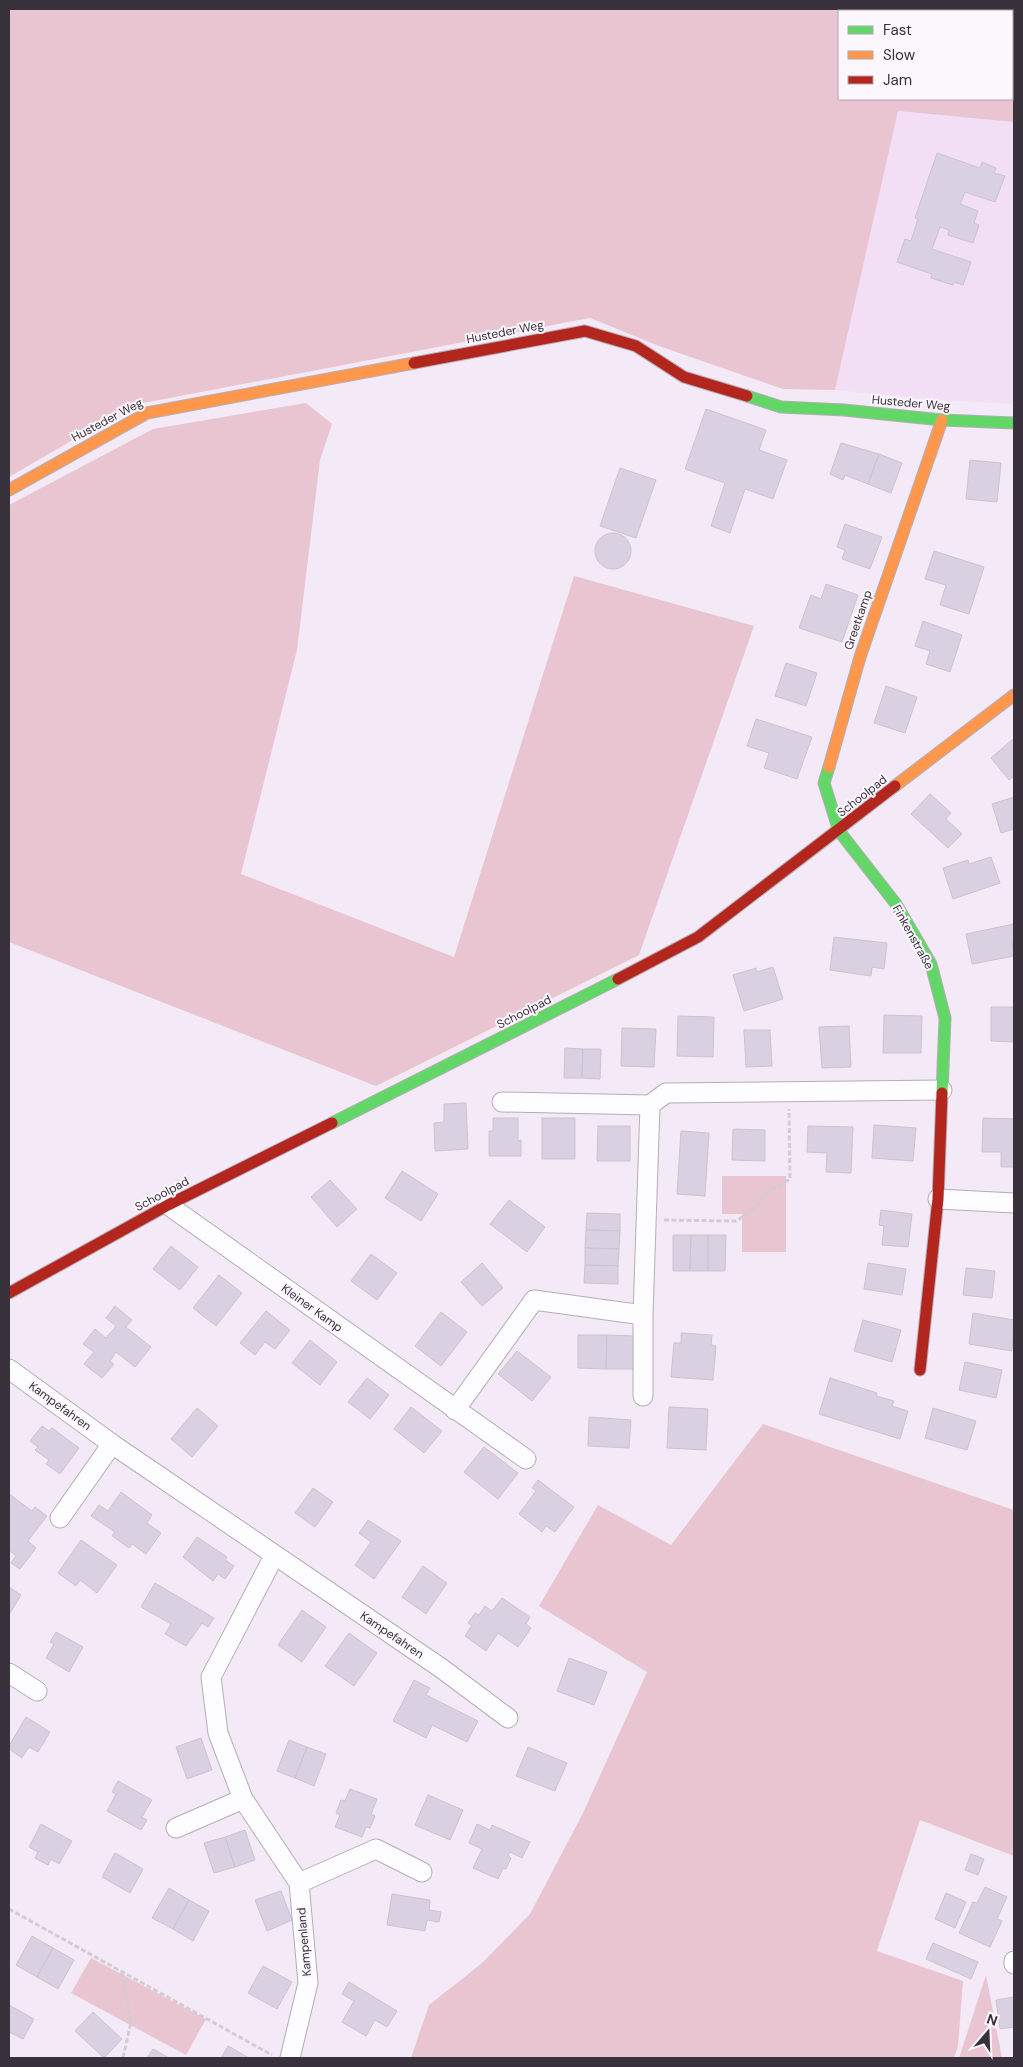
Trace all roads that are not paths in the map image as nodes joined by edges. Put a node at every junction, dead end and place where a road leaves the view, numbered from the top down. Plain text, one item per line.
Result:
1 (942, 420) junction
2 (1014, 423) edge
3 (9, 490) edge
4 (1014, 695) edge
5 (839, 831) junction
6 (942, 1090) junction
7 (502, 1102) dead end
8 (650, 1105) junction
9 (938, 1198) junction
10 (1014, 1203) edge
11 (168, 1205) junction
12 (9, 1293) edge
13 (643, 1315) junction
14 (9, 1369) edge
15 (920, 1370) dead end
16 (643, 1396) dead end
17 (455, 1410) junction
18 (112, 1444) junction
19 (526, 1459) dead end
20 (60, 1518) dead end
21 (274, 1556) junction
22 (9, 1673) edge
23 (37, 1691) dead end
24 (508, 1718) dead end
25 (243, 1799) junction
26 (176, 1828) dead end
27 (422, 1872) dead end
28 (299, 1883) junction
29 (290, 2058) edge

1 - 2 street, Husteder Weg
1 - 3 street, Husteder Weg
1 - 5 street, Greetkamp
4 - 5 street, Schoolpad
5 - 6 street, Finkenstraße
5 - 11 street, Schoolpad
6 - 8 street
6 - 9 street, Finkenstraße
7 - 8 street
8 - 13 street
9 - 10 street
9 - 15 street, Finkenstraße
11 - 12 street, Schoolpad
11 - 17 street, Kleiner Kamp
13 - 16 street
13 - 17 street
14 - 18 street, Kampefahren
17 - 19 street, Kleiner Kamp
18 - 20 street
18 - 21 street, Kampefahren
21 - 24 street, Kampefahren
21 - 25 street, Kampenland
22 - 23 street
25 - 26 street
25 - 28 street, Kampenland
27 - 28 street
28 - 29 street, Kampenland

